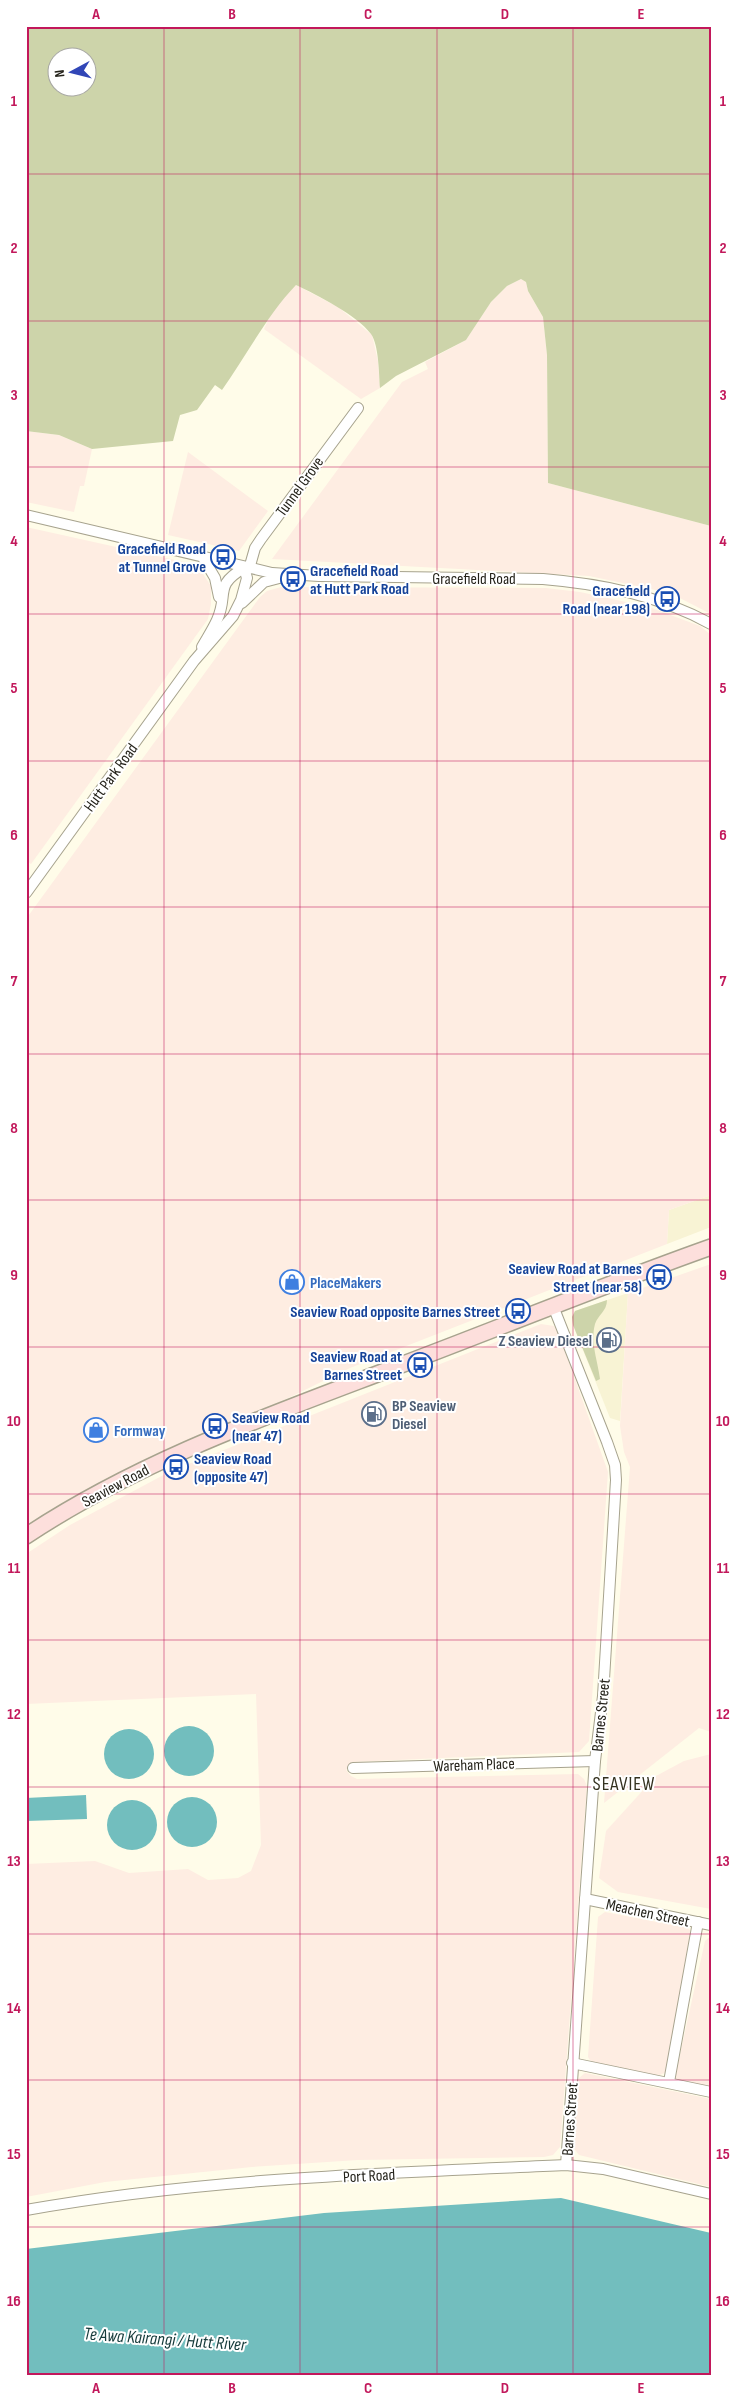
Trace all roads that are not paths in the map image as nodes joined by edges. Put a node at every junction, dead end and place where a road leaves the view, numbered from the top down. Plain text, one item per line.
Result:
1 (358, 408) dead end
2 (26, 516) edge
3 (202, 556) junction
4 (247, 568) junction
5 (292, 575) junction
6 (238, 607) junction
7 (220, 608) junction
8 (711, 624) edge
9 (194, 661) junction
10 (26, 893) edge
11 (711, 1247) edge
12 (553, 1306) junction
13 (26, 1536) edge
14 (595, 1761) junction
15 (353, 1768) dead end
16 (585, 1899) junction
17 (698, 1922) junction
18 (711, 1925) edge
19 (572, 2063) junction
20 (669, 2082) junction
21 (711, 2092) edge
22 (566, 2166) junction
23 (711, 2194) edge
24 (26, 2210) edge

1 - 4 street, Tunnel Grove
2 - 3 street, Gracefield Road
3 - 4 street, Gracefield Road
3 - 7 street
4 - 5 street, Gracefield Road
4 - 6 street, Hutt Park Road
4 - 7 street, Hutt Park Road
5 - 6 street, Hutt Park Road
5 - 8 street, Gracefield Road
6 - 9 street, Hutt Park Road
7 - 9 street, Hutt Park Road
9 - 10 street, Hutt Park Road
11 - 12 main road, Seaview Road
12 - 13 main road, Seaview Road
12 - 14 street, Barnes Street
14 - 15 street, Wareham Place
14 - 16 street, Barnes Street
16 - 17 street, Meachen Street
16 - 19 street, Barnes Street
17 - 18 street, Meachen Street
17 - 20 street
19 - 20 street
19 - 22 street, Barnes Street
20 - 21 street
22 - 23 street, Port Road
22 - 24 street, Port Road

